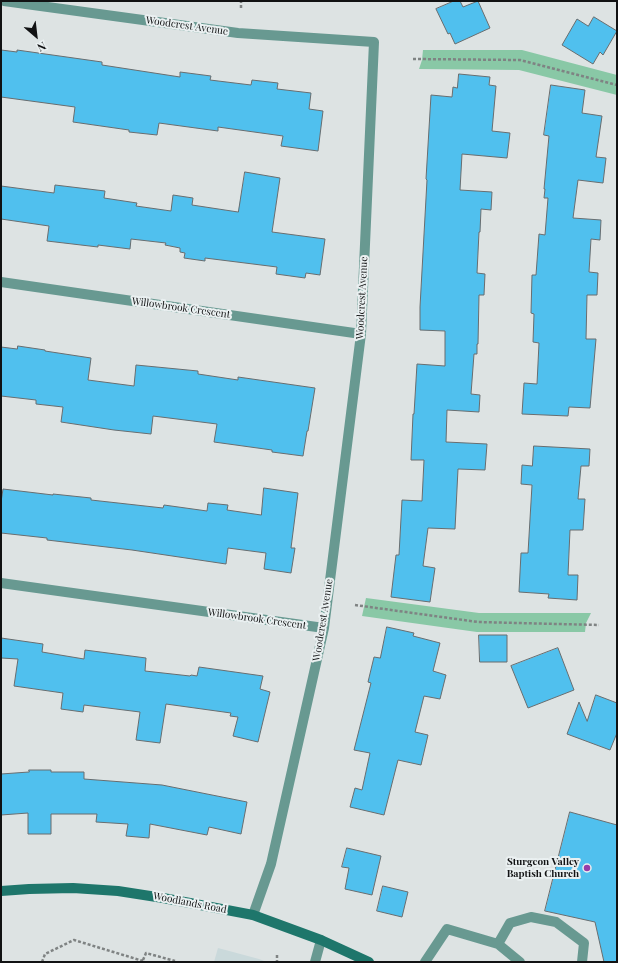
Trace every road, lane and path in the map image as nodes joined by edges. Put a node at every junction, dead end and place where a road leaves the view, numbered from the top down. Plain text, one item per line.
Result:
1 (4, 1) edge
2 (242, 1) edge
3 (241, 8) dead end
4 (413, 59) dead end
5 (617, 85) edge
6 (1, 282) edge
7 (361, 334) junction
8 (1, 583) edge
9 (355, 606) dead end
10 (599, 625) dead end
11 (324, 628) junction
12 (1, 891) edge
13 (253, 915) junction
14 (321, 940) junction
15 (498, 944) junction
16 (277, 955) dead end
17 (143, 961) edge
18 (175, 961) edge
19 (42, 962) edge
20 (277, 962) edge
21 (315, 962) edge
22 (369, 962) edge
23 (425, 962) edge
24 (520, 962) edge
25 (582, 962) edge

1 - 7 street, Woodcrest Avenue
2 - 3 path
4 - 5 path
6 - 7 street, Willowbrook Crescent
7 - 11 street, Woodcrest Avenue
8 - 11 street, Willowbrook Crescent
9 - 10 path
11 - 13 street, Woodcrest Avenue
12 - 13 street, Woodlands Road
13 - 14 street, Woodlands Road
14 - 21 street
14 - 22 street, Woodlands Road
15 - 23 street
15 - 24 street
15 - 25 street
16 - 20 path
17 - 18 path
17 - 19 path

